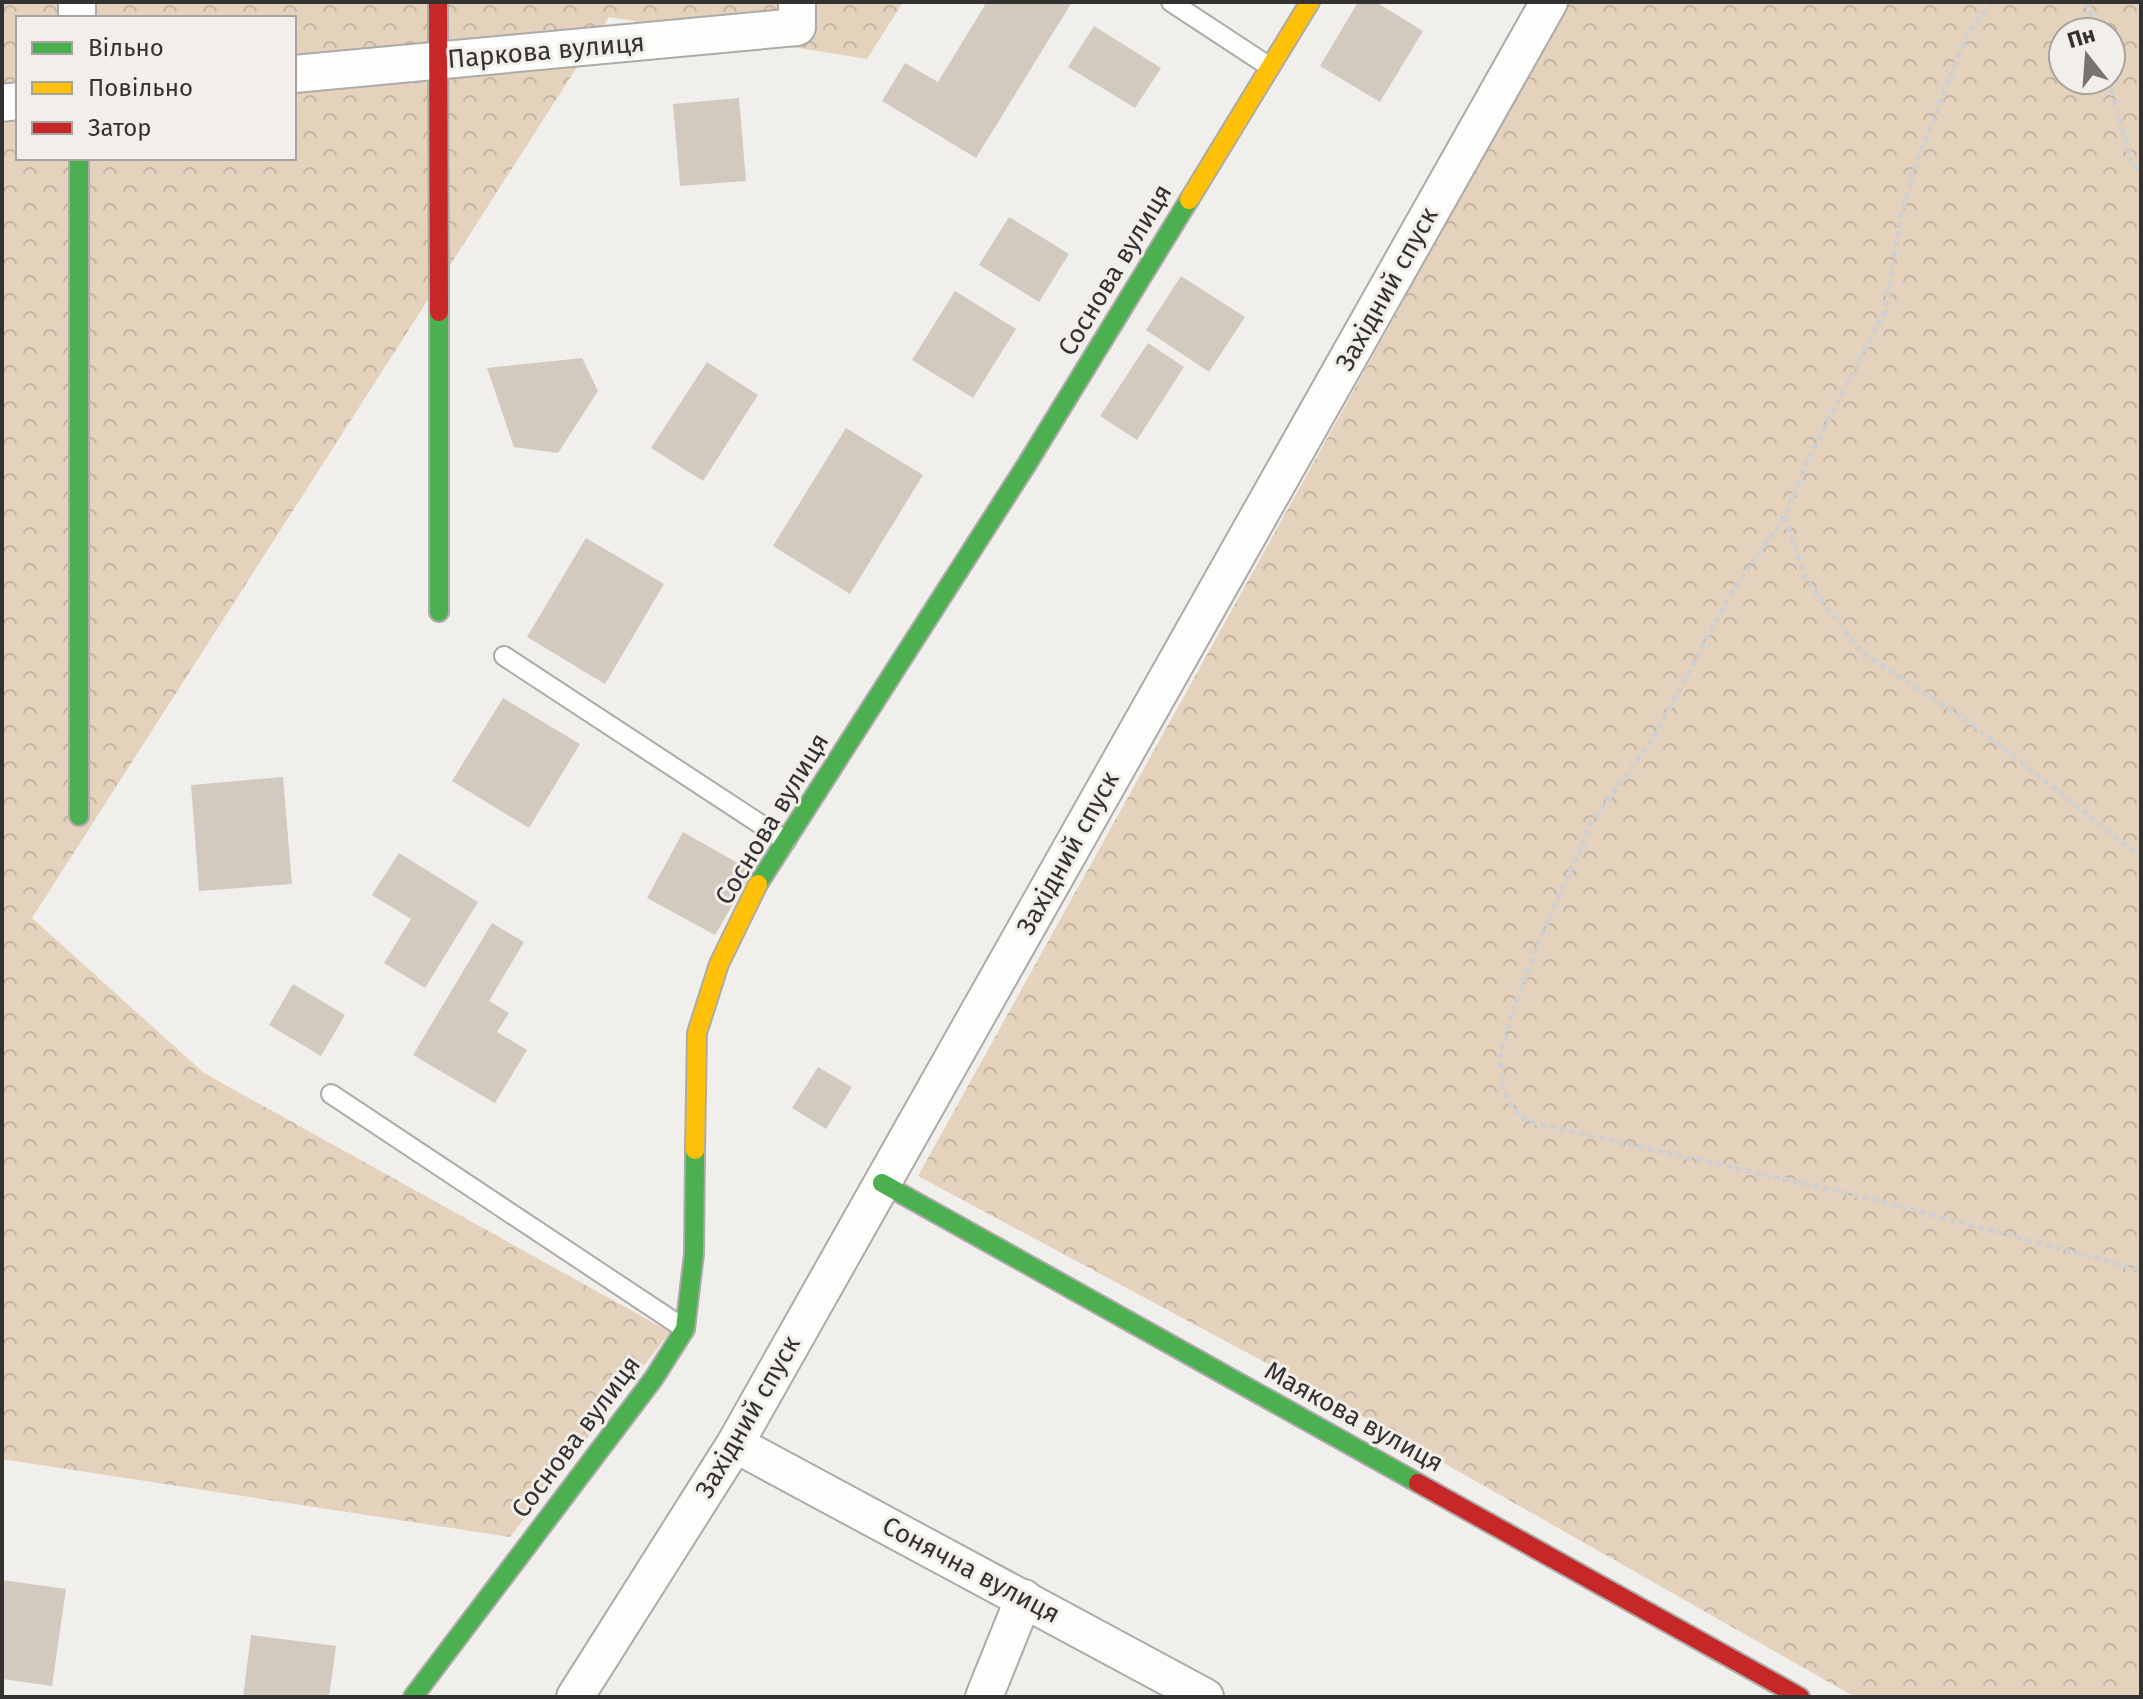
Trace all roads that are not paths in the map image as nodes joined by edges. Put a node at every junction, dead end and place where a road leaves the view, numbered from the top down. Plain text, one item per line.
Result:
1 (438, 2) edge
2 (1171, 2) edge
3 (1310, 2) edge
4 (1549, 2) edge
5 (797, 14) edge
6 (438, 61) junction
7 (1270, 67) junction
8 (296, 74) edge
9 (79, 160) edge
10 (439, 612) dead end
11 (504, 656) dead end
12 (79, 816) dead end
13 (786, 841) junction
14 (331, 1094) dead end
15 (882, 1183) junction
16 (685, 1329) junction
17 (735, 1444) junction
18 (1024, 1598) junction
19 (413, 1697) edge
20 (575, 1697) edge
21 (984, 1697) edge
22 (1205, 1697) edge
23 (1800, 1697) edge

1 - 6 street
2 - 7 lane
3 - 7 street, Соснова вулиця
4 - 15 street, Західний спуск
5 - 6 street, Паркова вулиця
6 - 8 street, Паркова вулиця
6 - 10 street
7 - 13 street, Соснова вулиця
9 - 12 street
11 - 13 lane
13 - 16 street, Соснова вулиця
14 - 16 lane
15 - 17 street, Західний спуск
15 - 23 street, Маякова вулиця
16 - 19 street, Соснова вулиця
17 - 18 street, Сонячна вулиця
17 - 20 street, Західний спуск
18 - 21 street
18 - 22 street, Сонячна вулиця

